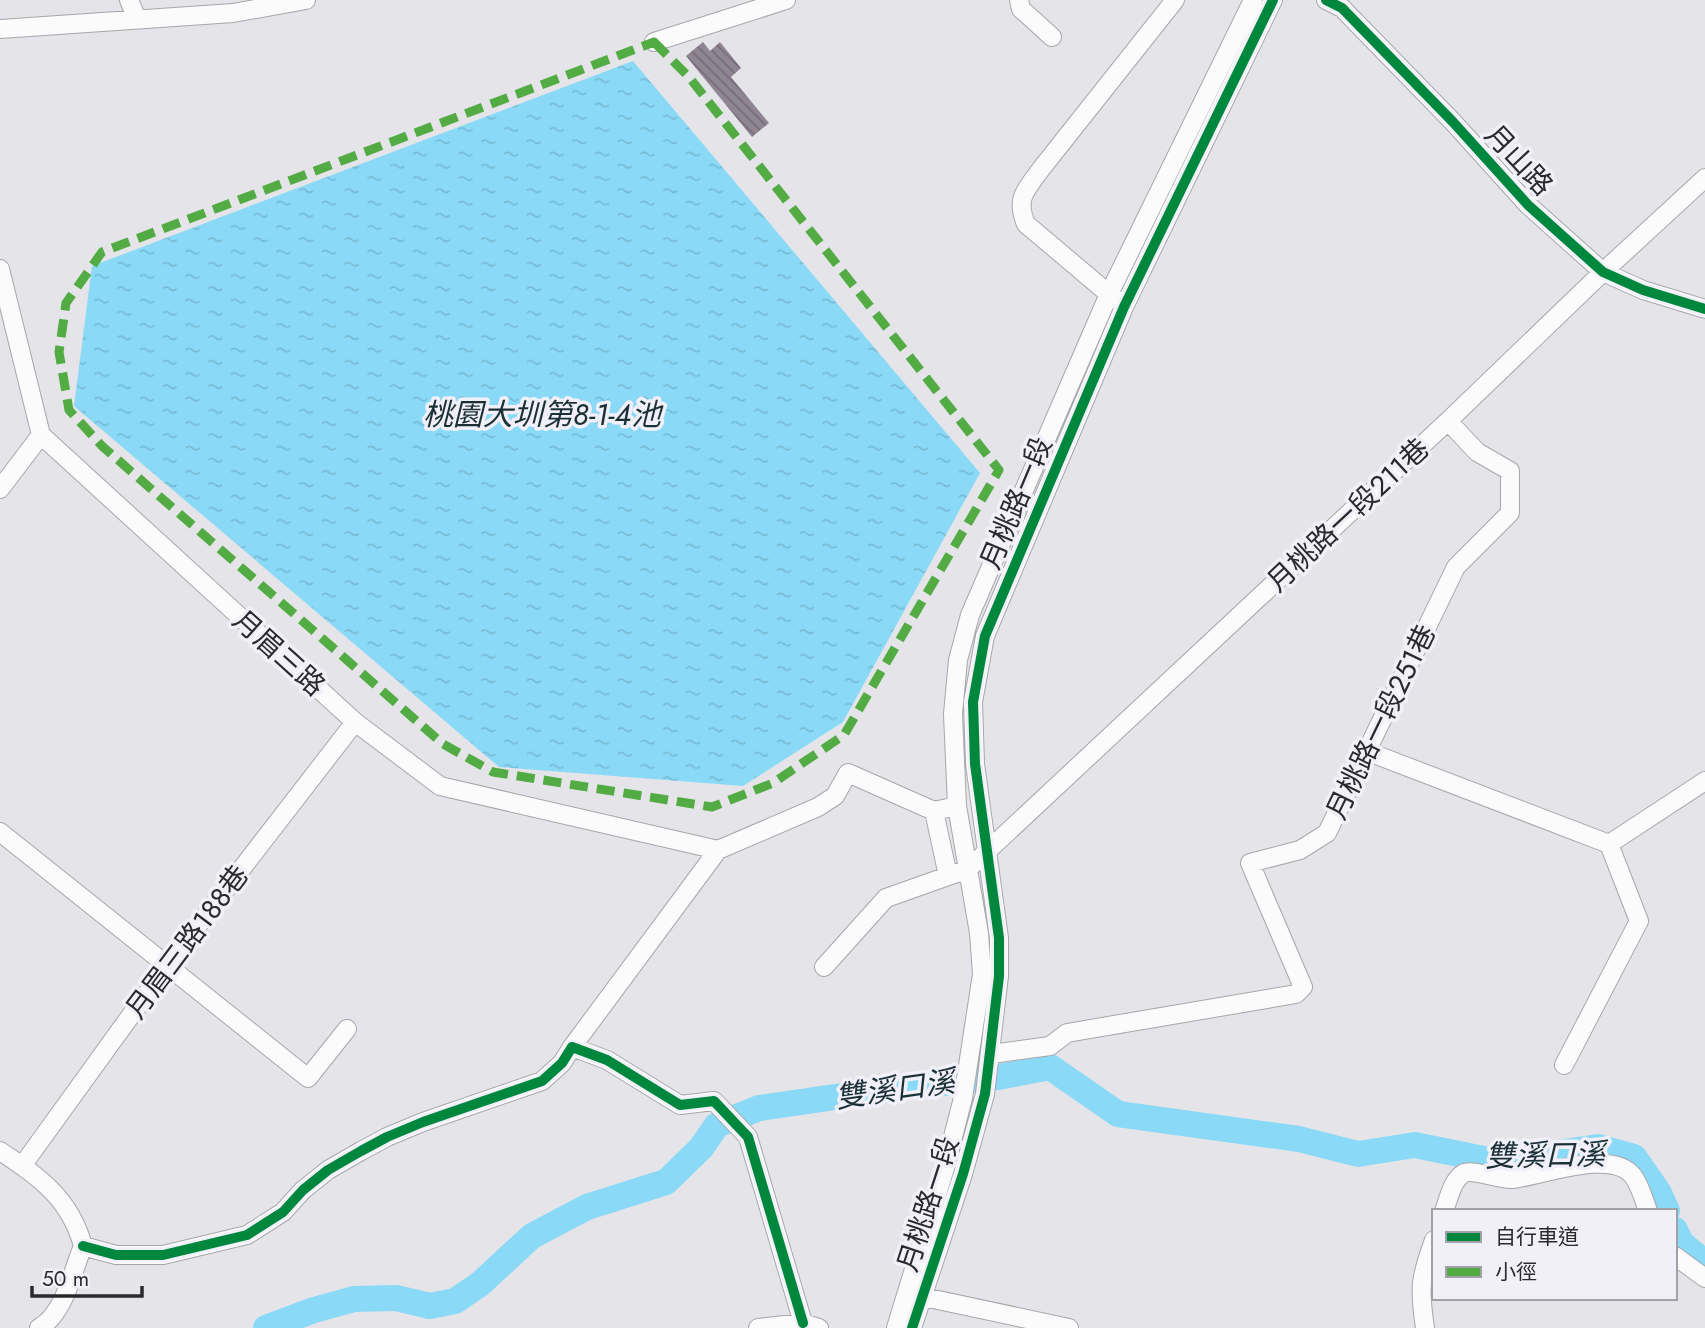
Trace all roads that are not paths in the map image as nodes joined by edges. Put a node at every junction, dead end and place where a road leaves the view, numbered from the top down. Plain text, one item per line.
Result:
1 (129, 0) edge
2 (306, 0) edge
3 (786, 0) edge
4 (1020, 0) edge
5 (1175, 0) edge
6 (1253, 0) edge
7 (1273, 0) edge
8 (1326, 0) edge
9 (137, 19) junction
10 (0, 29) edge
11 (1052, 37) dead end
12 (654, 42) dead end
13 (1705, 178) edge
14 (0, 269) edge
15 (1603, 272) junction
16 (1109, 294) junction
17 (1124, 307) junction
18 (1705, 309) edge
19 (1448, 421) junction
20 (41, 435) junction
21 (0, 489) edge
22 (355, 722) junction
23 (1366, 751) junction
24 (1705, 781) edge
25 (957, 806) junction
26 (934, 811) junction
27 (0, 832) edge
28 (1609, 844) junction
29 (718, 850) junction
30 (988, 850) junction
31 (968, 869) junction
32 (948, 876) junction
33 (168, 964) junction
34 (824, 967) dead end
35 (346, 1029) dead end
36 (572, 1047) junction
37 (990, 1058) junction
38 (1564, 1065) dead end
39 (0, 1151) edge
40 (22, 1166) junction
41 (1445, 1209) edge
42 (1647, 1209) edge
43 (83, 1246) junction
44 (1432, 1246) edge
45 (1677, 1257) edge
46 (1705, 1278) edge
47 (914, 1295) junction
48 (811, 1326) edge
49 (39, 1328) edge
50 (758, 1328) edge
51 (896, 1328) edge
52 (912, 1328) edge
53 (1069, 1328) edge
54 (1425, 1328) edge

1 - 9 street
2 - 9 street
3 - 12 street
4 - 11 street
5 - 16 street
6 - 16 street, 月桃路一段
7 - 17 street, 月桃路一段
8 - 15 street, 月山路
9 - 10 street
13 - 15 street, 月桃路一段211巷
14 - 20 street
15 - 18 street, 月山路
15 - 19 street, 月桃路一段211巷
16 - 17 street
16 - 25 street, 月桃路一段
17 - 30 street, 月桃路一段
19 - 23 street, 月桃路一段251巷
19 - 30 street, 月桃路一段211巷
20 - 21 street
20 - 22 street, 月眉三路
22 - 29 street, 月眉三路
22 - 33 street, 月眉三路188巷
23 - 28 street
23 - 37 street, 月桃路一段251巷
24 - 28 street
25 - 26 street
25 - 31 street, 月桃路一段
26 - 29 street
26 - 32 street
27 - 33 street
28 - 38 street
29 - 36 street
30 - 31 street, 月桃路一段211巷
30 - 37 street, 月桃路一段
31 - 32 street
31 - 47 street, 月桃路一段
32 - 34 street
33 - 35 street
33 - 40 street, 月眉三路188巷
36 - 43 street
36 - 48 street
37 - 47 street, 月桃路一段
39 - 40 street
40 - 43 street
41 - 42 street
43 - 49 street
44 - 54 street
45 - 46 street
47 - 51 street, 月桃路一段
47 - 52 street, 月桃路一段
47 - 53 street
48 - 50 street

